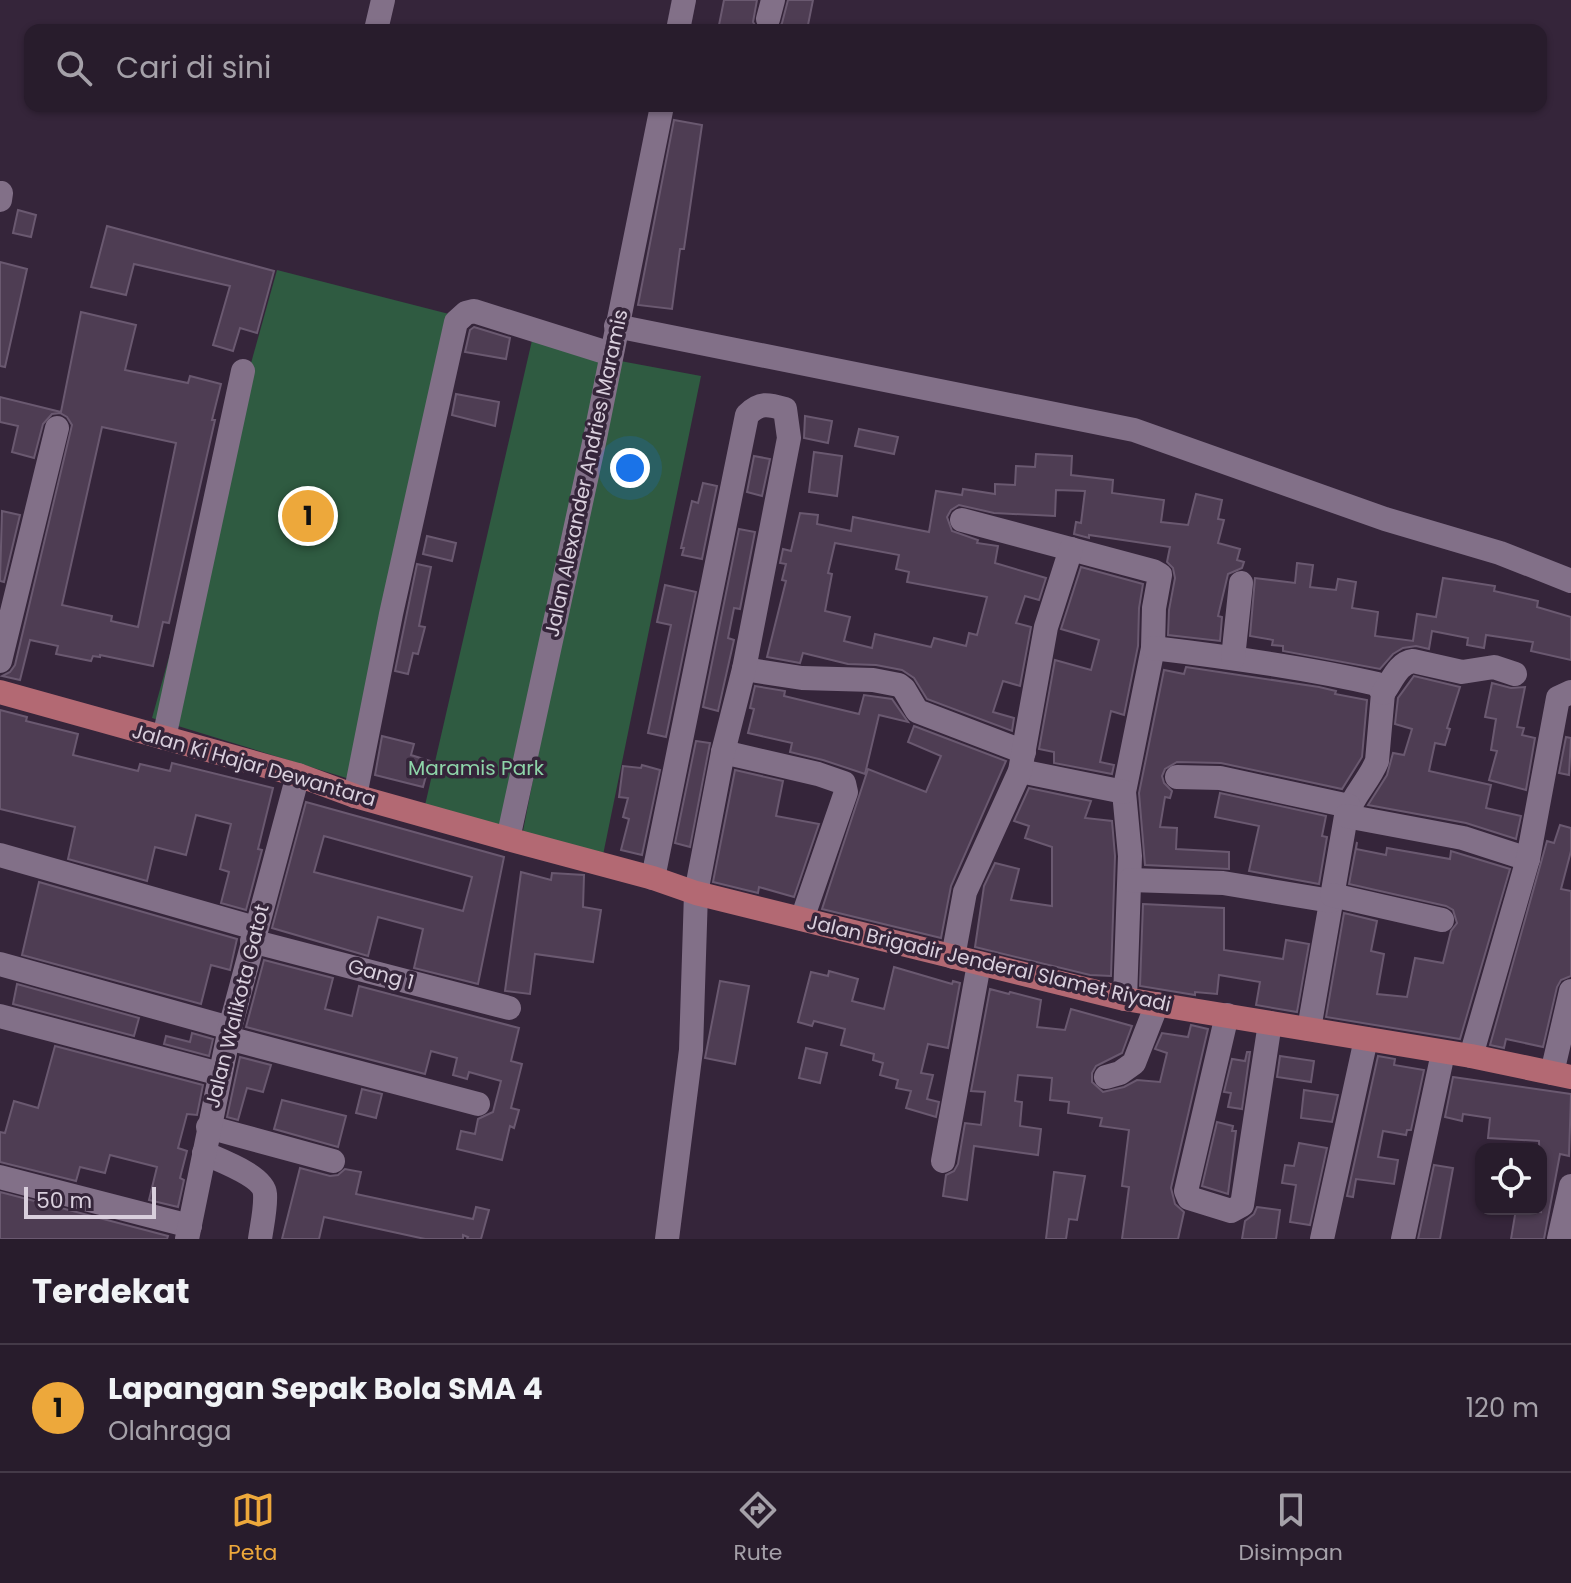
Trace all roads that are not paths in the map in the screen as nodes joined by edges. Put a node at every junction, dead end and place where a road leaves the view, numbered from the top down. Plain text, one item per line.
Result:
1 (383, 0) edge
2 (684, 0) edge
3 (377, 24) edge
4 (679, 24) edge
5 (661, 112) edge
6 (616, 326) junction
7 (611, 353) junction
8 (243, 371) dead end
9 (57, 428) dead end
10 (962, 520) dead end
11 (1071, 549) junction
12 (1571, 581) edge
13 (1241, 583) dead end
14 (1153, 648) junction
15 (1233, 658) junction
16 (0, 661) edge
17 (744, 669) junction
18 (1515, 674) dead end
19 (0, 692) edge
20 (1571, 692) edge
21 (1383, 693) junction
22 (1562, 733) edge
23 (164, 738) junction
24 (723, 752) junction
25 (1022, 762) junction
26 (298, 775) junction
27 (1177, 777) dead end
28 (1124, 792) junction
29 (355, 796) junction
30 (1347, 811) junction
31 (508, 839) junction
32 (0, 855) edge
33 (1528, 859) junction
34 (653, 878) junction
35 (1130, 880) junction
36 (696, 893) junction
37 (1332, 898) junction
38 (802, 919) junction
39 (1442, 920) dead end
40 (254, 934) junction
41 (953, 957) junction
42 (0, 964) edge
43 (979, 964) junction
44 (1571, 991) edge
45 (1125, 999) junction
46 (1157, 1004) junction
47 (509, 1008) dead end
48 (1227, 1015) junction
49 (0, 1016) edge
50 (1270, 1023) junction
51 (1309, 1029) junction
52 (229, 1033) junction
53 (1366, 1039) junction
54 (1443, 1053) junction
55 (1471, 1056) junction
56 (220, 1074) junction
57 (1561, 1075) edge
58 (1106, 1077) dead end
59 (478, 1104) dead end
60 (208, 1127) junction
61 (204, 1153) junction
62 (333, 1161) dead end
63 (943, 1161) dead end
64 (0, 1177) edge
65 (1571, 1186) edge
66 (188, 1233) edge
67 (260, 1239) edge
68 (667, 1239) edge
69 (1322, 1239) edge
70 (1403, 1239) edge
71 (1559, 1239) edge

1 - 3 street
2 - 4 street
5 - 6 street, Jalan Alexander Andries Maramis
6 - 7 street, Jalan Alexander Andries Maramis
6 - 12 street
7 - 29 street
7 - 31 street, Jalan Alexander Andries Maramis
8 - 23 street
9 - 16 street
10 - 11 street
11 - 14 street
11 - 25 street
13 - 15 street
14 - 15 street
14 - 28 street
15 - 21 street
17 - 24 street
17 - 25 street
17 - 34 street
18 - 21 street
19 - 23 main road, Jalan Ki Hajar Dewantara
20 - 22 street
21 - 30 street
22 - 33 street
23 - 26 main road, Jalan Ki Hajar Dewantara
24 - 36 street
24 - 38 street
25 - 28 street
25 - 41 street
26 - 29 main road, Jalan Ki Hajar Dewantara
26 - 40 street, Jalan Walikota Gatot
27 - 30 street
28 - 35 street
29 - 31 main road, Jalan Ki Hajar Dewantara
30 - 33 street
30 - 37 street
31 - 34 main road, Jalan Brigadir Jenderal Slamet Riyadi
32 - 40 street, Gang 1
33 - 55 street
34 - 36 main road, Jalan Brigadir Jenderal Slamet Riyadi
35 - 37 street
35 - 45 street
36 - 38 main road, Jalan Brigadir Jenderal Slamet Riyadi
36 - 68 street
37 - 39 street
37 - 51 street
38 - 41 main road, Jalan Brigadir Jenderal Slamet Riyadi
40 - 47 street, Gang 1
40 - 52 street, Jalan Walikota Gatot
41 - 43 main road, Jalan Brigadir Jenderal Slamet Riyadi
42 - 52 street
43 - 45 main road, Jalan Brigadir Jenderal Slamet Riyadi
43 - 63 street
44 - 57 street
45 - 46 main road, Jalan Brigadir Jenderal Slamet Riyadi
46 - 48 main road, Jalan Brigadir Jenderal Slamet Riyadi
46 - 58 street
48 - 50 main road, Jalan Brigadir Jenderal Slamet Riyadi
48 - 50 street
49 - 56 street
50 - 51 main road, Jalan Brigadir Jenderal Slamet Riyadi
51 - 53 main road, Jalan Brigadir Jenderal Slamet Riyadi
52 - 56 street, Jalan Walikota Gatot
52 - 59 street
53 - 54 main road, Jalan Brigadir Jenderal Slamet Riyadi
53 - 69 street
54 - 55 main road, Jalan Brigadir Jenderal Slamet Riyadi
54 - 70 street
55 - 57 main road, Jalan Brigadir Jenderal Slamet Riyadi
56 - 60 street, Jalan Walikota Gatot
60 - 61 street, Jalan Walikota Gatot
60 - 62 street
61 - 66 street, Jalan Walikota Gatot
61 - 67 street
64 - 66 street
65 - 71 street

